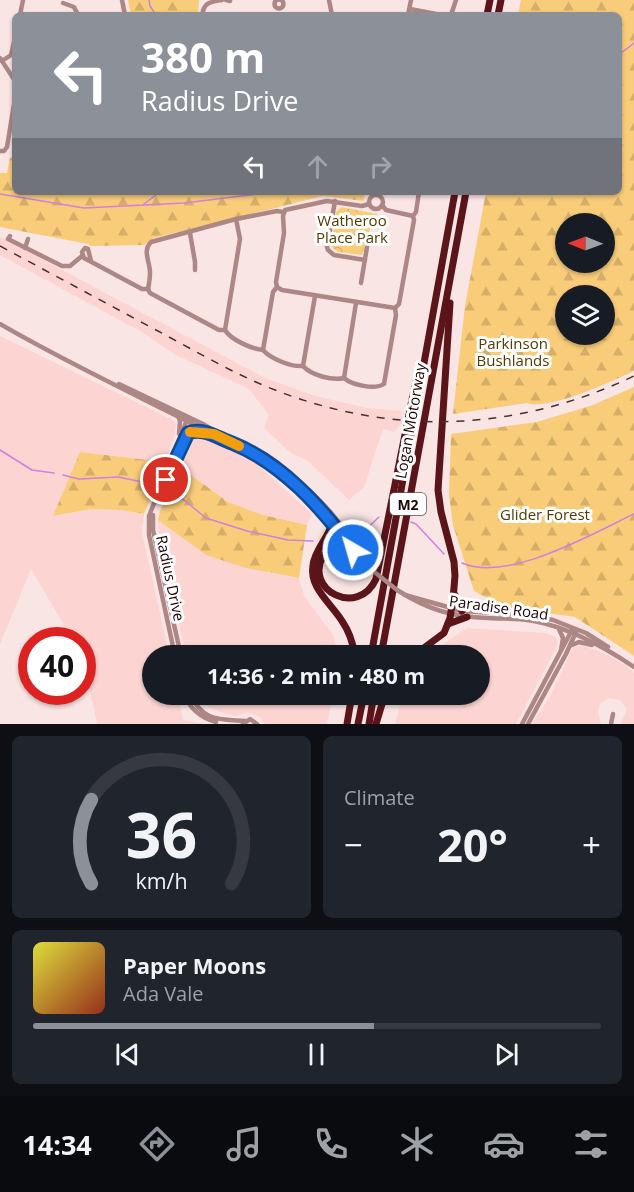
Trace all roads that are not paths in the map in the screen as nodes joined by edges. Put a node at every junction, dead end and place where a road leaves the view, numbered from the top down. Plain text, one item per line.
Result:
1 (226, 0) edge
2 (411, 0) edge
3 (274, 1) edge
4 (285, 1) edge
5 (63, 3) dead end
6 (281, 8) junction
7 (410, 9) junction
8 (76, 12) edge
9 (203, 12) edge
10 (283, 12) edge
11 (409, 12) edge
12 (426, 12) edge
13 (12, 51) edge
14 (1, 60) edge
15 (12, 76) edge
16 (12, 116) edge
17 (0, 151) edge
18 (373, 195) edge
19 (381, 195) edge
20 (418, 195) edge
21 (454, 195) edge
22 (465, 195) edge
23 (335, 201) junction
24 (369, 204) junction
25 (382, 205) junction
26 (283, 212) junction
27 (413, 216) junction
28 (236, 219) junction
29 (190, 233) junction
30 (10, 236) dead end
31 (28, 239) dead end
32 (367, 247) dead end
33 (26, 248) junction
34 (82, 256) junction
35 (365, 260) junction
36 (91, 261) junction
37 (195, 270) dead end
38 (361, 283) dead end
39 (277, 286) junction
40 (449, 286) junction
41 (148, 289) junction
42 (315, 296) junction
43 (436, 296) junction
44 (356, 303) junction
45 (395, 308) junction
46 (0, 324) edge
47 (225, 330) junction
48 (263, 350) junction
49 (303, 366) junction
50 (97, 375) junction
51 (344, 378) junction
52 (178, 416) junction
53 (190, 420) junction
54 (188, 433) junction
55 (214, 434) junction
56 (178, 440) junction
57 (237, 445) junction
58 (263, 458) junction
59 (159, 493) junction
60 (154, 506) junction
61 (332, 523) junction
62 (344, 533) junction
63 (323, 543) junction
64 (335, 544) junction
65 (353, 550) junction
66 (365, 563) junction
67 (161, 568) junction
68 (454, 592) junction
69 (164, 603) junction
70 (171, 610) junction
71 (451, 611) junction
72 (464, 614) junction
73 (448, 624) junction
74 (557, 627) junction
75 (574, 631) junction
76 (173, 645) joint
77 (179, 645) edge
78 (352, 645) edge
79 (373, 645) edge
80 (383, 645) edge
81 (428, 645) edge
82 (569, 649) junction
83 (612, 652) junction
84 (634, 667) edge
85 (549, 674) junction
86 (190, 705) edge
87 (192, 705) edge
88 (196, 705) edge
89 (350, 705) edge
90 (362, 705) edge
91 (372, 705) edge
92 (382, 705) edge
93 (199, 708) junction
94 (613, 714) dead end
95 (244, 723) edge
96 (227, 724) edge
97 (257, 724) edge
98 (347, 724) edge
99 (358, 724) edge
100 (369, 724) edge
101 (376, 724) edge
102 (522, 724) edge
103 (528, 724) edge
104 (611, 724) edge

1 - 9 street
2 - 7 street
3 - 4 street
3 - 6 street
4 - 6 street
5 - 8 street
6 - 10 street
7 - 11 street
7 - 12 street
13 - 14 street
14 - 15 street
16 - 17 street
18 - 24 street
19 - 25 street
20 - 27 street
21 - 43 highway, Logan Motorway / M2
22 - 40 highway, Logan Motorway / M2
23 - 24 street
23 - 26 street
23 - 35 street
24 - 25 street
25 - 27 street
26 - 28 street
26 - 39 street
27 - 45 street
28 - 29 street
28 - 47 street
29 - 37 street
29 - 41 street
30 - 33 street
31 - 33 street
32 - 35 street
33 - 34 street
34 - 36 street
34 - 36 street
35 - 38 street
36 - 41 street
39 - 42 street
39 - 48 street
40 - 68 highway
40 - 80 highway, Logan Motorway / M2
41 - 47 street
42 - 44 street
42 - 49 street
43 - 64 highway
43 - 79 highway, Logan Motorway / M2
44 - 45 street
44 - 51 street
45 - 51 street
46 - 50 street, Paradise Road
47 - 48 street
48 - 49 street
49 - 51 street
50 - 52 street, Paradise Road
50 - 53 street, Paradise Road
52 - 53 street, Paradise Road
52 - 56 street
53 - 54 street, Radius Drive
53 - 55 street, Paradise Road
53 - 56 street, Radius Drive
53 - 57 street, Paradise Road
54 - 55 street
54 - 59 street, Radius Drive
55 - 57 street, Paradise Road
56 - 59 street, Radius Drive
57 - 58 street, Paradise Road
58 - 61 street, Paradise Road
58 - 62 street, Paradise Road
59 - 60 street, Radius Drive
60 - 67 street, Radius Drive
60 - 69 street, Radius Drive
61 - 62 street, Paradise Road
61 - 63 highway
62 - 63 highway
62 - 64 highway
62 - 65 street, Paradise Road
62 - 66 street, Paradise Road
63 - 78 highway
64 - 65 highway
65 - 66 street, Paradise Road
66 - 71 street, Paradise Road, bridge
67 - 69 street
67 - 70 street, Radius Drive
68 - 71 highway
68 - 72 highway
69 - 76 street, Radius Drive
70 - 76 street
70 - 77 street, Radius Drive
71 - 72 street, Paradise Road
71 - 73 highway
72 - 73 highway
72 - 74 street, Paradise Road
72 - 75 street, Paradise Road
73 - 81 highway
74 - 75 street, Paradise Road
74 - 85 street, Paradise Road
75 - 82 street
75 - 83 street, Paradise Road
75 - 84 street, Paradise Road
75 - 85 street
82 - 83 street
82 - 103 street
83 - 84 street, Paradise Road
85 - 102 street
86 - 96 street
87 - 93 street
88 - 93 street
89 - 98 highway
90 - 99 highway
91 - 100 highway
92 - 101 highway
93 - 95 street
94 - 104 street
95 - 97 street

